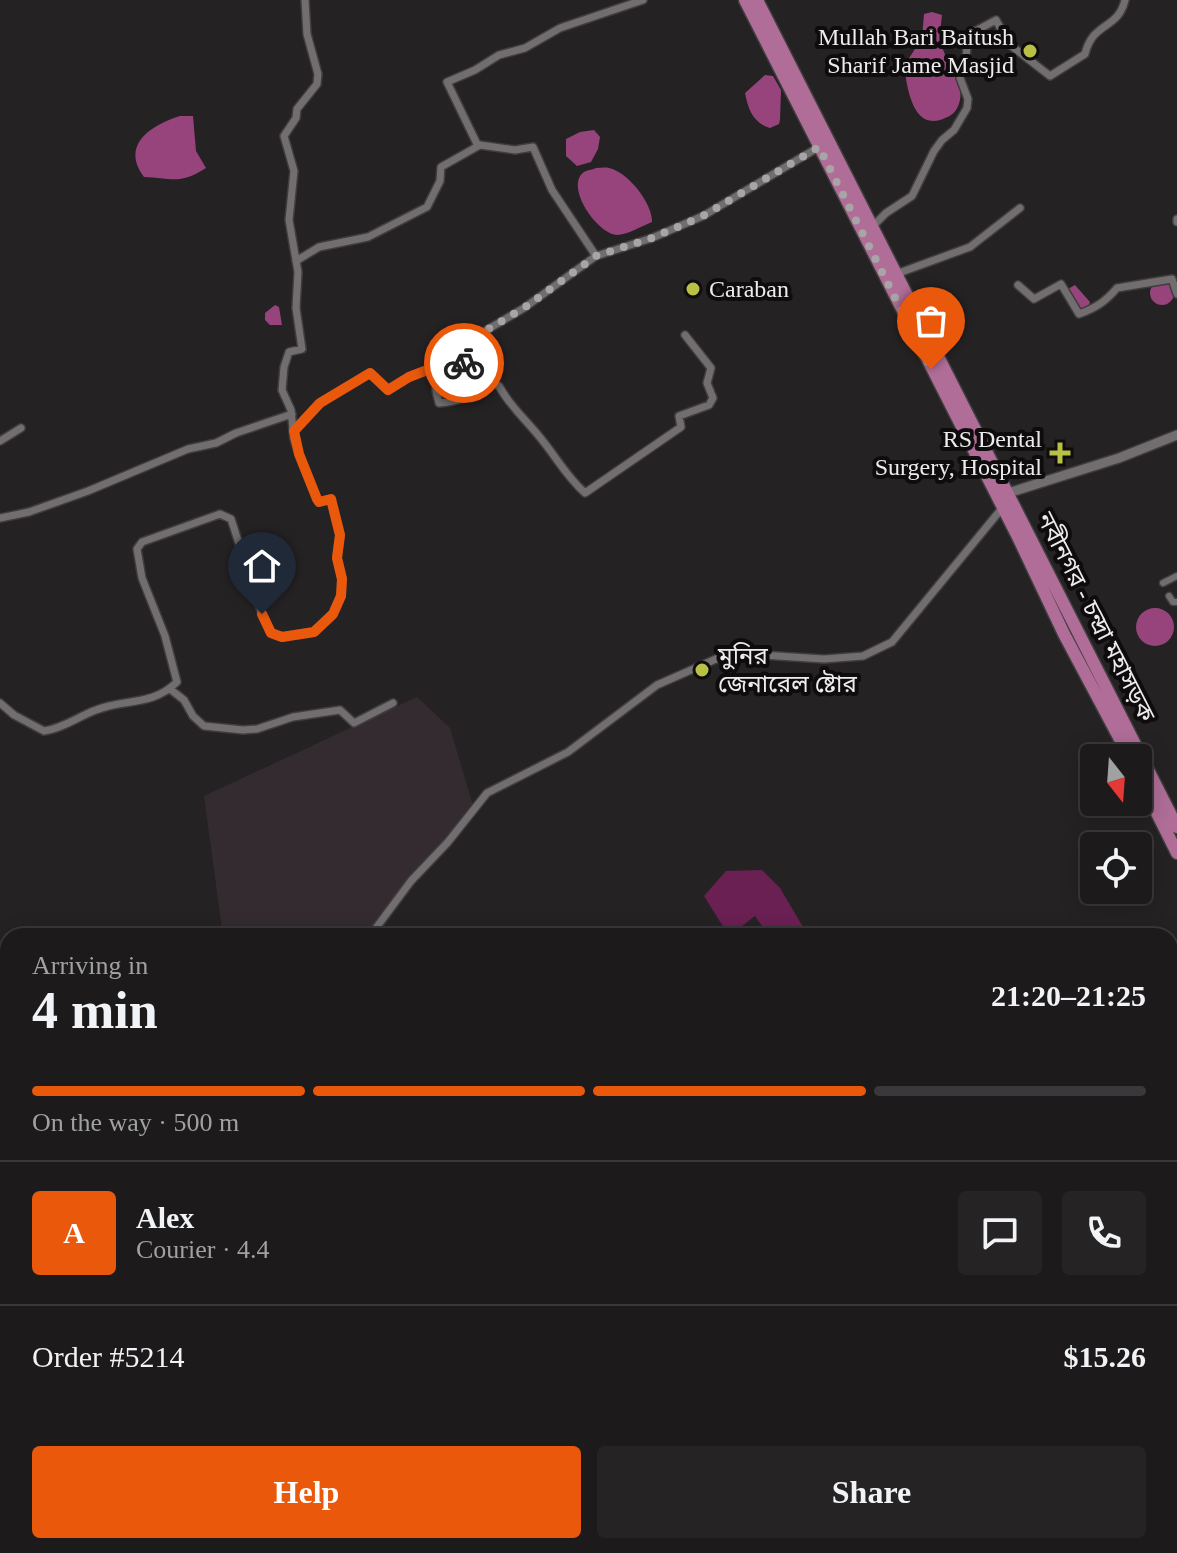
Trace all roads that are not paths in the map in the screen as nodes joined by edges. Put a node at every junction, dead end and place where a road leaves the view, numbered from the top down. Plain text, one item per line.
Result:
1 (305, 0) edge
2 (643, 0) edge
3 (745, 0) edge
4 (757, 0) edge
5 (1125, 0) edge
6 (478, 146) junction
7 (819, 147) junction
8 (1020, 208) dead end
9 (871, 228) junction
10 (596, 256) junction
11 (296, 261) junction
12 (896, 274) junction
13 (1175, 278) edge
14 (1018, 285) dead end
15 (1177, 294) edge
16 (685, 335) dead end
17 (435, 367) junction
18 (292, 414) junction
19 (21, 428) dead end
20 (294, 431) junction
21 (1177, 435) edge
22 (0, 441) edge
23 (1008, 493) junction
24 (1003, 507) junction
25 (0, 518) edge
26 (1177, 576) edge
27 (1163, 583) dead end
28 (1169, 596) dead end
29 (1177, 602) edge
30 (170, 689) junction
31 (0, 703) edge
32 (393, 703) dead end
33 (1123, 744) edge
34 (1127, 744) edge
35 (1152, 791) edge
36 (1152, 797) edge
37 (1177, 827) edge
38 (1177, 853) edge
39 (376, 928) edge

1 - 11 street
2 - 6 street
3 - 7 highway, নবীনগর - চন্দ্রা মহাসড়ক
4 - 9 highway, নবীনগর - চন্দ্রা মহাসড়ক
5 - 9 street
6 - 10 street
6 - 11 street
7 - 10 street
7 - 24 highway, নবীনগর - চন্দ্রা মহাসড়ক
8 - 12 street
9 - 12 highway, নবীনগর - চন্দ্রা মহাসড়ক
10 - 17 street
11 - 18 street
12 - 23 highway, নবীনগর - চন্দ্রা মহাসড়ক
13 - 14 street
13 - 15 street
16 - 17 street
17 - 20 street
18 - 20 street
18 - 25 street
19 - 22 street
20 - 30 street
21 - 23 street
23 - 34 highway, নবীনগর - চন্দ্রা মহাসড়ক
24 - 33 highway, নবীনগর - চন্দ্রা মহাসড়ক
24 - 39 street
26 - 27 street
28 - 29 street
30 - 31 street
30 - 32 street
35 - 37 highway, নবীনগর - চন্দ্রা মহাসড়ক
36 - 38 highway, নবীনগর - চন্দ্রা মহাসড়ক

